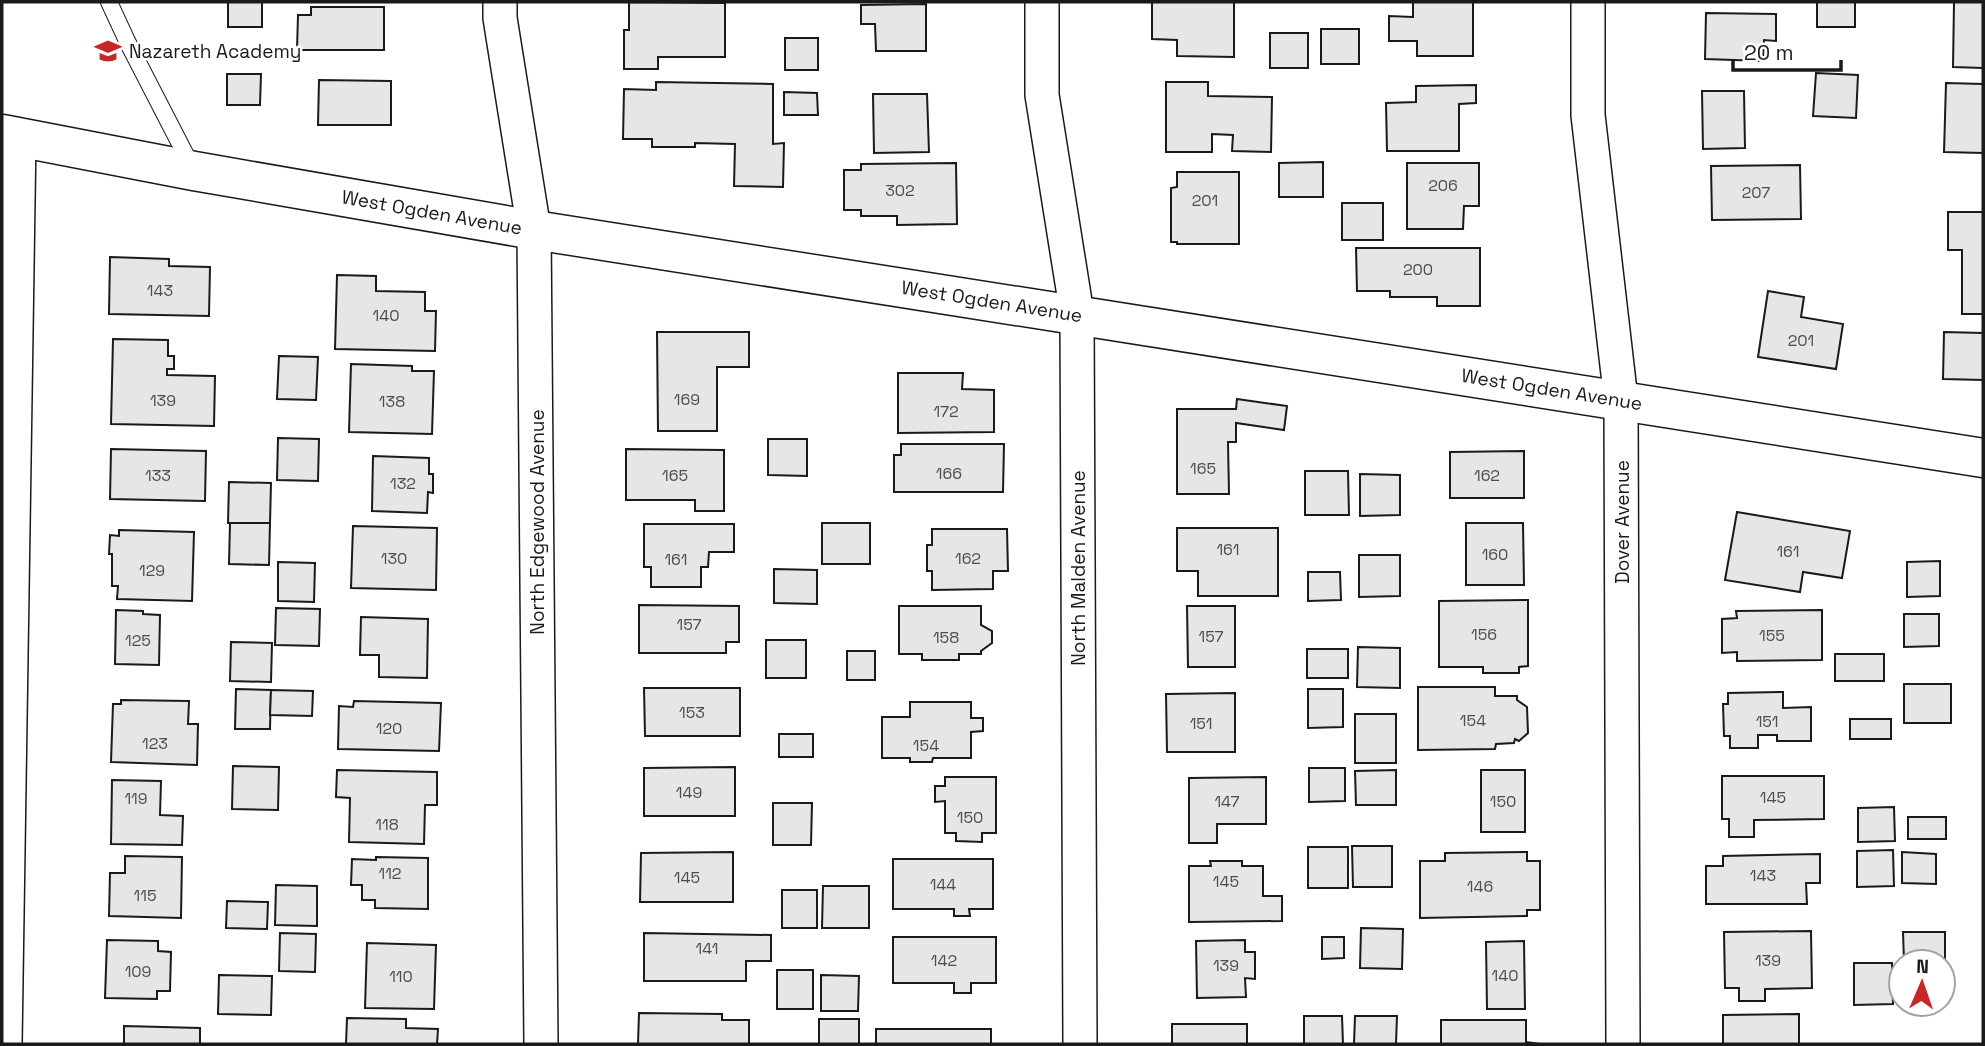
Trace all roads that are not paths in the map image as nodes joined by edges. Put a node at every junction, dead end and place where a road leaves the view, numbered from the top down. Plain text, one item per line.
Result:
1 (109, 2) edge
2 (500, 2) edge
3 (1042, 2) edge
4 (1588, 2) edge
5 (10, 135) edge
6 (194, 171) junction
7 (534, 230) junction
8 (1077, 314) junction
9 (1621, 400) junction
10 (1983, 458) edge
11 (5, 1044) edge
12 (541, 1044) edge
13 (1080, 1044) edge
14 (1623, 1044) edge

1 - 6 lane
2 - 7 street, North Edgewood Avenue
3 - 8 street, North Malden Avenue
4 - 9 street, Dover Avenue
5 - 6 main road, West Ogden Avenue
5 - 11 street
6 - 7 main road, West Ogden Avenue
7 - 8 main road, West Ogden Avenue
7 - 12 street, North Edgewood Avenue
8 - 9 main road, West Ogden Avenue
8 - 13 street, North Malden Avenue
9 - 10 main road, West Ogden Avenue
9 - 14 street, Dover Avenue

